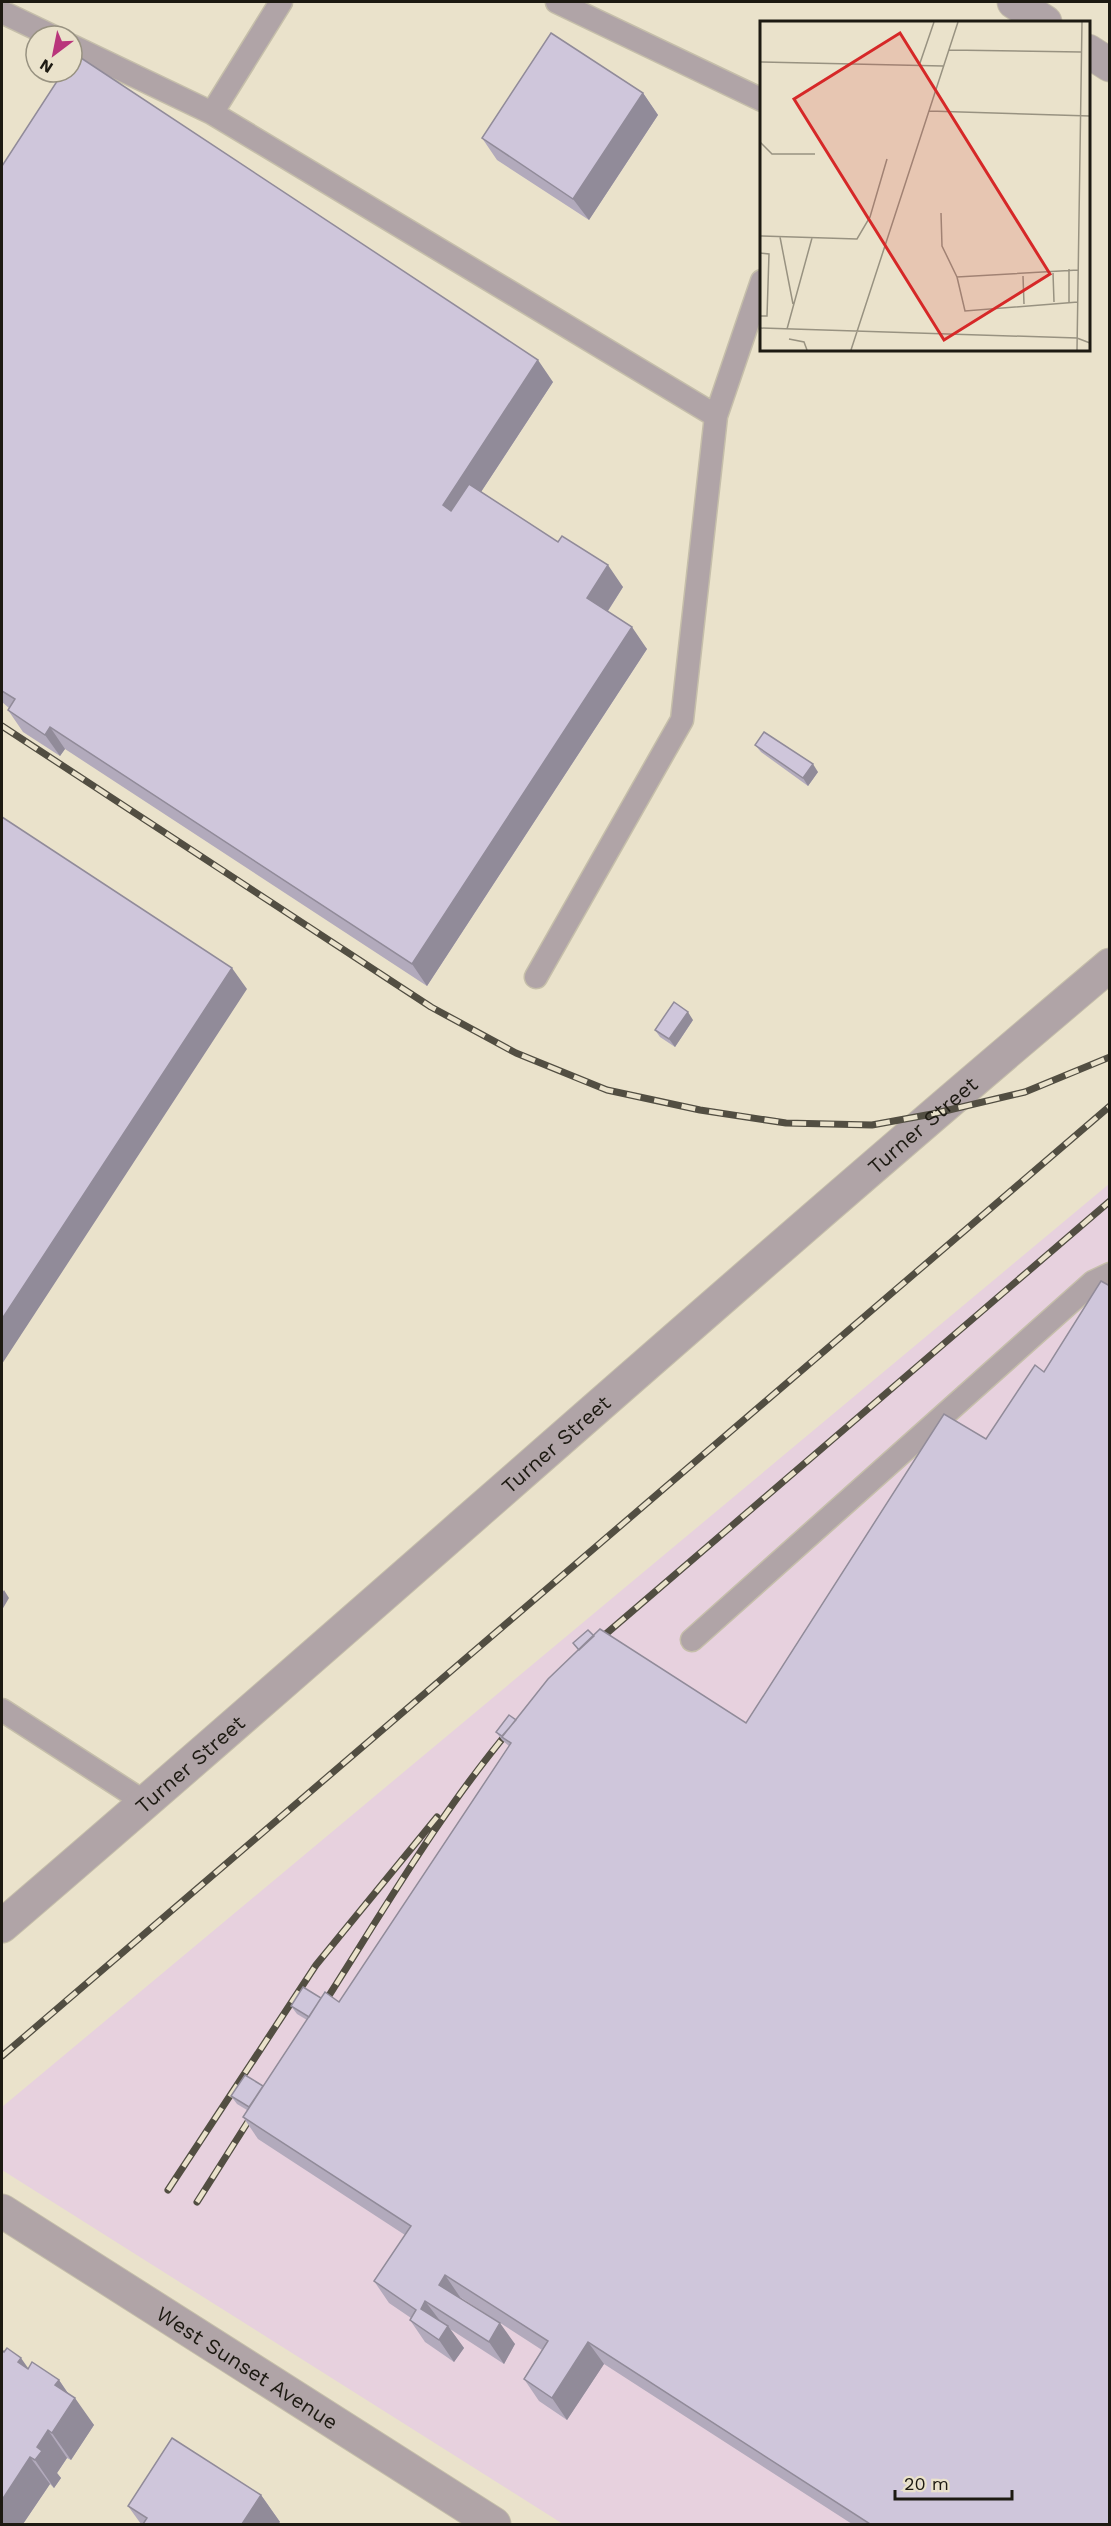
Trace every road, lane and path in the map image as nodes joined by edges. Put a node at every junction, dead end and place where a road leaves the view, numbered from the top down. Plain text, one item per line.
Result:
1 (281, 2) edge
2 (557, 2) edge
3 (1014, 2) edge
4 (2, 12) edge
5 (1043, 21) edge
6 (27, 24) edge
7 (84, 52) edge
8 (1090, 52) edge
9 (1110, 65) edge
10 (760, 99) edge
11 (212, 113) junction
12 (760, 286) edge
13 (716, 416) junction
14 (1110, 965) edge
15 (536, 977) dead end
16 (1110, 1274) edge
17 (692, 1640) dead end
18 (2, 1710) edge
19 (146, 1803) junction
20 (2, 1926) edge
21 (2, 2211) edge
22 (494, 2524) edge

1 - 11 lane
2 - 10 lane
3 - 5 street
4 - 6 lane
7 - 11 lane
8 - 9 street
11 - 13 lane
12 - 13 lane
13 - 15 lane
14 - 19 street, Turner Street
16 - 17 lane
18 - 19 lane
19 - 20 street, Turner Street
21 - 22 street, West Sunset Avenue

